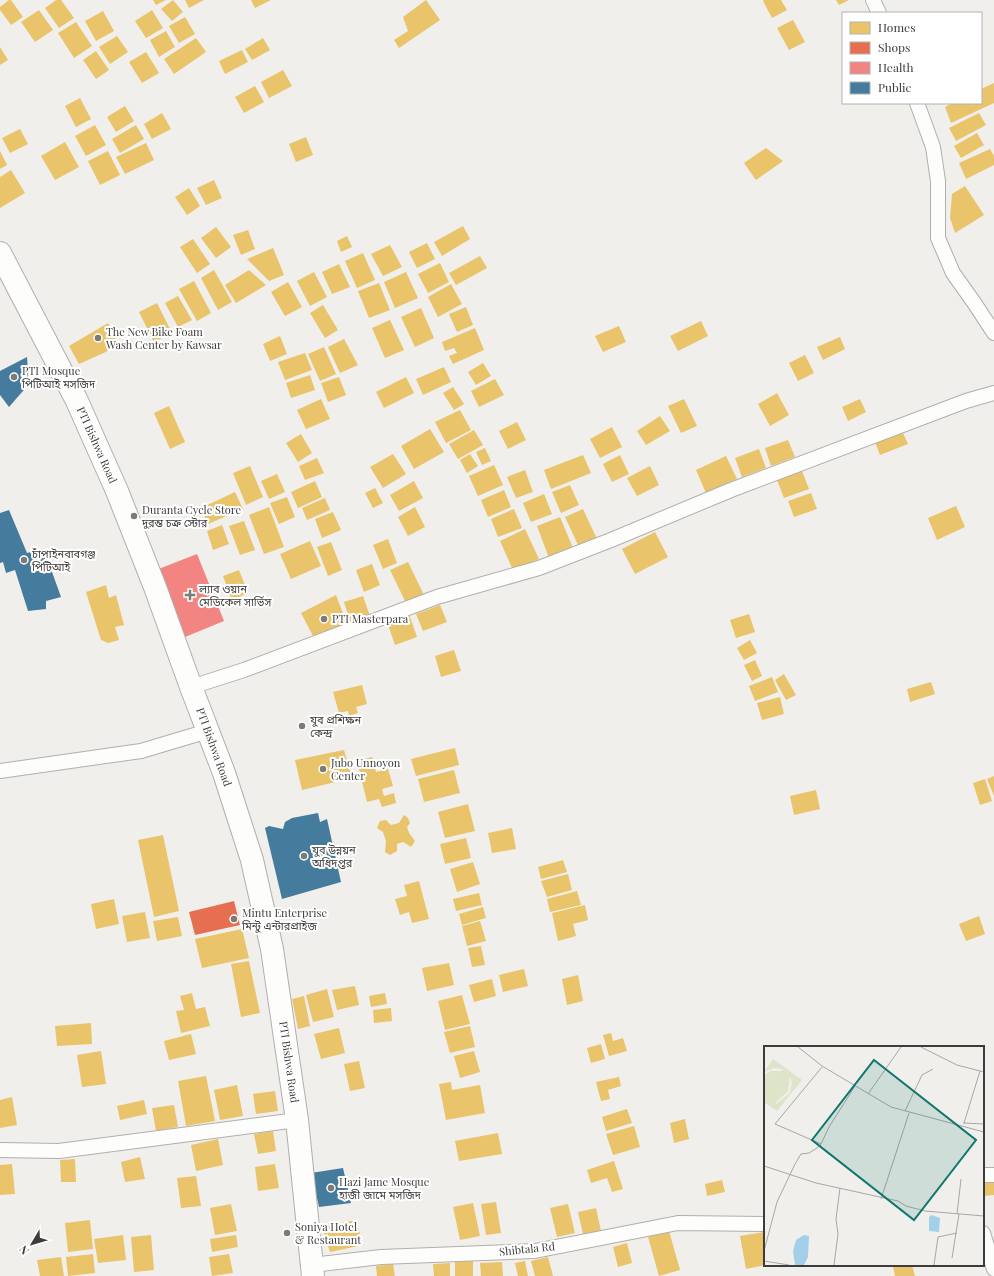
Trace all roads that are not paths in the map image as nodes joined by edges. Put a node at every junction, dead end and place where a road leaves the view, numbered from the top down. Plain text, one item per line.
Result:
1 (872, 0) edge
2 (878, 12) edge
3 (917, 104) edge
4 (2, 260) edge
5 (994, 333) edge
6 (994, 393) edge
7 (191, 687) junction
8 (208, 731) junction
9 (0, 771) edge
10 (297, 1120) junction
11 (0, 1150) edge
12 (764, 1224) edge
13 (984, 1236) edge
14 (313, 1270) edge
15 (994, 1270) edge

1 - 2 street
3 - 5 street
4 - 7 highway, PTI Bishwa Road
6 - 7 street
7 - 8 highway, PTI Bishwa Road
8 - 9 street
8 - 10 highway, PTI Bishwa Road
10 - 11 street
10 - 14 highway, PTI Bishwa Road
12 - 14 street, Shibtala Rd
13 - 15 street

